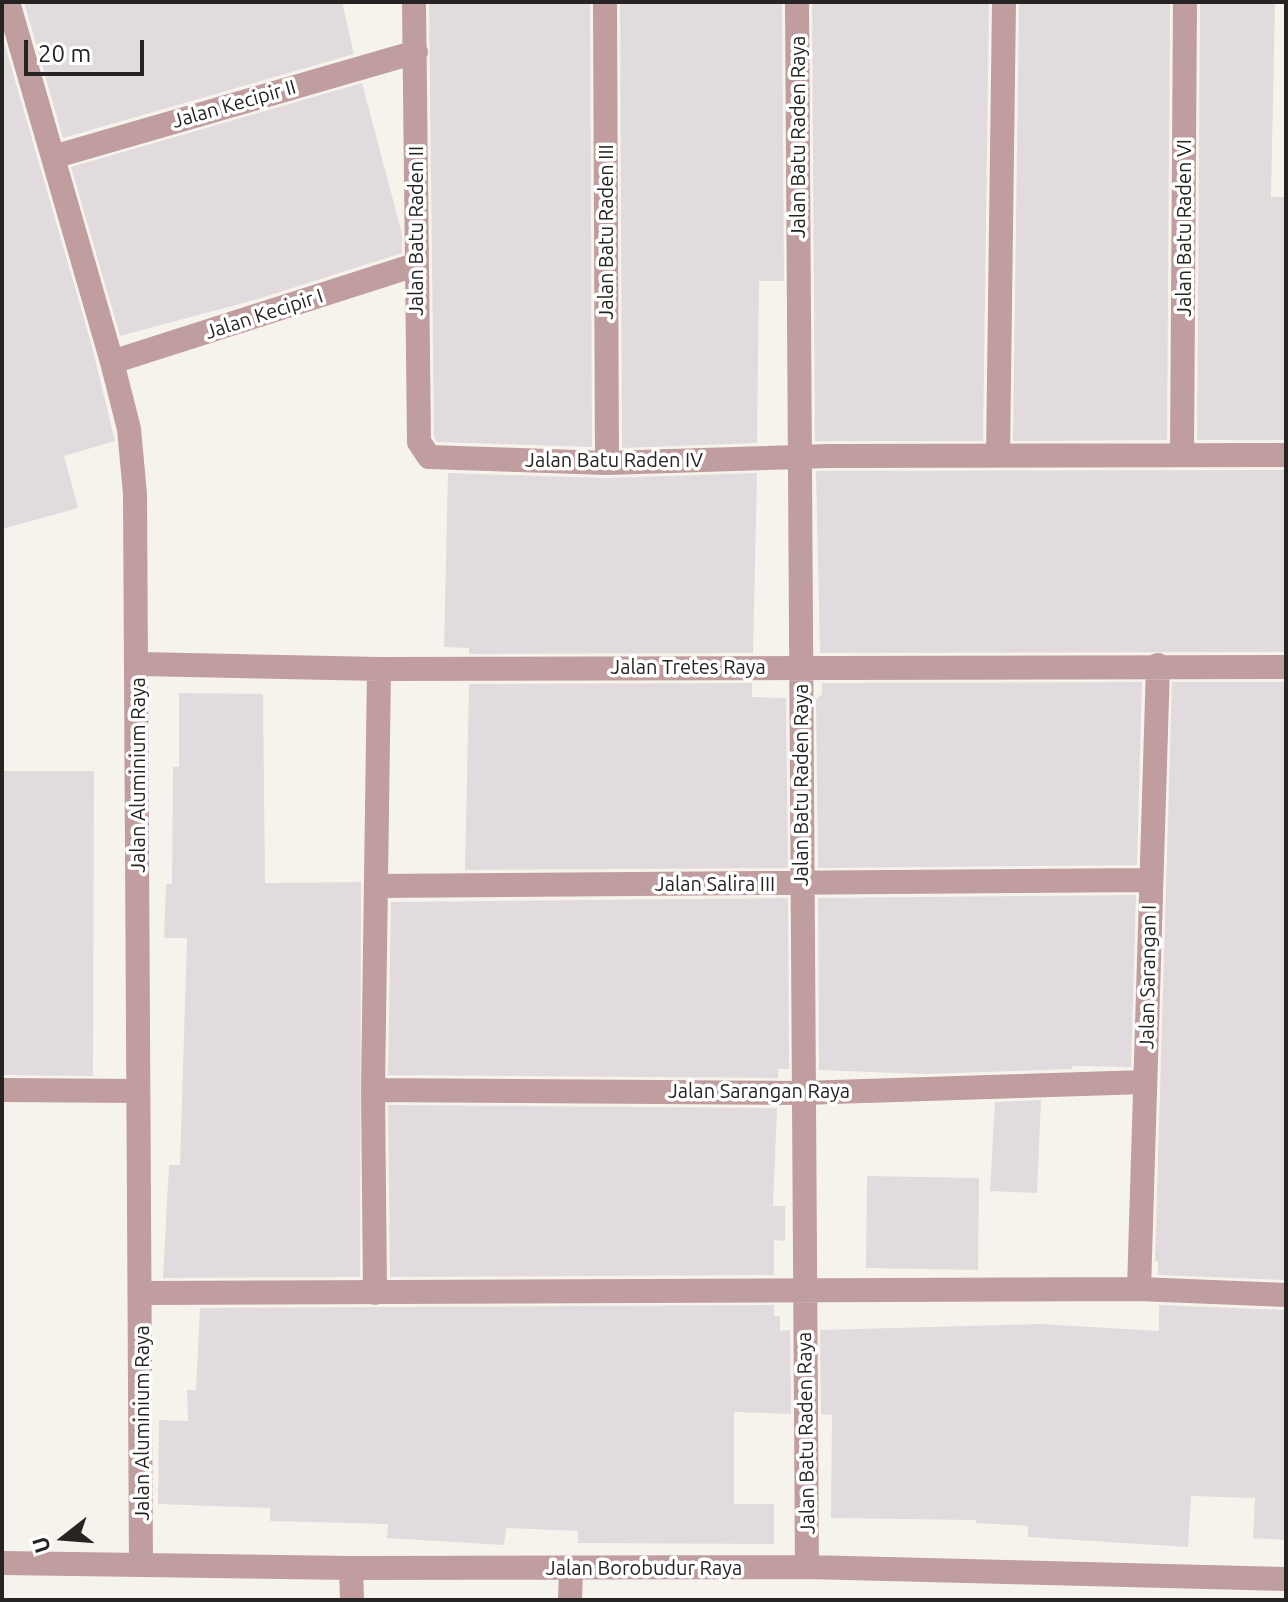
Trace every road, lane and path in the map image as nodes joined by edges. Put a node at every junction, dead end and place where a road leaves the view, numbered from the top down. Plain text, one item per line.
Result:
1 (8, 2) edge
2 (414, 2) edge
3 (605, 2) edge
4 (797, 2) edge
5 (1004, 2) edge
6 (1185, 2) edge
7 (416, 52) junction
8 (53, 157) junction
9 (415, 265) junction
10 (112, 362) junction
11 (998, 455) junction
12 (1182, 455) junction
13 (1286, 455) edge
14 (429, 457) joint
15 (799, 457) junction
16 (607, 463) junction
17 (139, 664) junction
18 (1158, 665) junction
19 (800, 666) junction
20 (1286, 667) edge
21 (379, 669) junction
22 (1150, 880) junction
23 (801, 883) junction
24 (376, 886) junction
25 (1145, 1082) junction
26 (2, 1090) edge
27 (373, 1090) junction
28 (138, 1091) junction
29 (802, 1093) junction
30 (1139, 1289) junction
31 (142, 1293) junction
32 (375, 1293) junction
33 (804, 1293) junction
34 (1286, 1295) edge
35 (2, 1563) edge
36 (141, 1565) junction
37 (807, 1567) junction
38 (351, 1568) junction
39 (571, 1568) junction
40 (1286, 1579) edge
41 (352, 1600) edge
42 (570, 1600) edge

1 - 8 street, Jalan Aluminium Raya
2 - 7 street, Jalan Batu Raden II
3 - 16 street, Jalan Batu Raden III
4 - 15 street, Jalan Batu Raden Raya
5 - 11 street
6 - 12 street, Jalan Batu Raden VI
7 - 8 street, Jalan Kecipir II
7 - 9 street, Jalan Batu Raden II
8 - 10 street, Jalan Aluminium Raya
9 - 10 street, Jalan Kecipir I
9 - 14 street, Jalan Batu Raden II
10 - 17 street, Jalan Aluminium Raya
11 - 12 street, Jalan Batu Raden IV
11 - 15 street, Jalan Batu Raden IV
12 - 13 street, Jalan Batu Raden IV
14 - 16 street, Jalan Batu Raden IV
15 - 16 street, Jalan Batu Raden IV
15 - 19 street, Jalan Batu Raden Raya
17 - 21 street, Jalan Tretes Raya
17 - 28 street, Jalan Aluminium Raya
18 - 19 street, Jalan Tretes Raya
18 - 20 street, Jalan Tretes Raya
18 - 22 street, Jalan Sarangan I
19 - 21 street, Jalan Tretes Raya
19 - 23 street, Jalan Batu Raden Raya
21 - 24 street
22 - 23 street, Jalan Salira III
22 - 25 street, Jalan Sarangan I
23 - 24 street, Jalan Salira III
23 - 29 street, Jalan Batu Raden Raya
24 - 27 street
25 - 29 street, Jalan Sarangan Raya
25 - 30 street, Jalan Sarangan I
26 - 28 street
27 - 29 street, Jalan Sarangan Raya
27 - 32 street
28 - 31 street, Jalan Aluminium Raya
29 - 33 street, Jalan Batu Raden Raya
30 - 33 street
30 - 34 street
31 - 32 street
31 - 36 street, Jalan Aluminium Raya
32 - 33 street
33 - 37 street, Jalan Batu Raden Raya
35 - 36 street, Jalan Borobudur Raya
36 - 38 street, Jalan Borobudur Raya
37 - 39 street, Jalan Borobudur Raya
37 - 40 street, Jalan Borobudur Raya
38 - 39 street, Jalan Borobudur Raya
38 - 41 street
39 - 42 street

